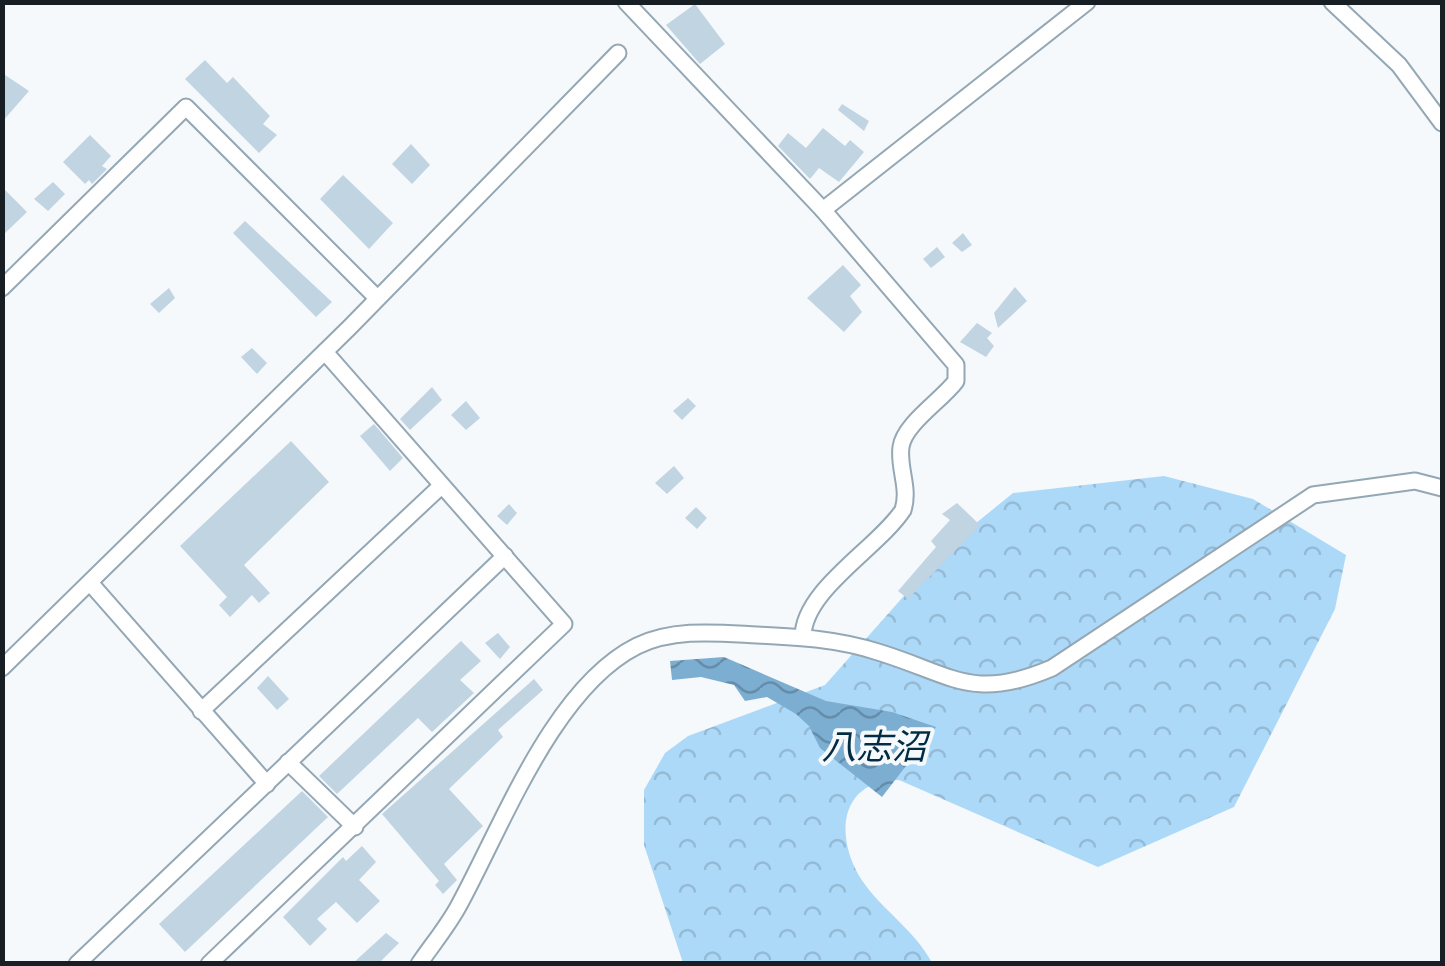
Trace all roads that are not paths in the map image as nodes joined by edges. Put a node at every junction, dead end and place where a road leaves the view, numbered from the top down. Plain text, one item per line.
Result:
1 (626, 2) edge
2 (1087, 2) edge
3 (1332, 2) edge
4 (618, 53) dead end
5 (1442, 123) edge
6 (823, 210) junction
7 (2, 288) edge
8 (376, 298) junction
9 (324, 352) junction
10 (440, 487) junction
11 (1442, 488) edge
12 (505, 556) junction
13 (92, 585) junction
14 (803, 637) junction
15 (2, 668) edge
16 (201, 710) junction
17 (288, 762) junction
18 (266, 784) junction
19 (354, 827) junction
20 (77, 964) edge
21 (209, 964) edge
22 (419, 964) edge

1 - 6 street
2 - 6 street
3 - 5 street
4 - 8 street
6 - 14 street
7 - 8 street
8 - 9 street
9 - 10 street
9 - 13 street
10 - 12 street
10 - 16 street
11 - 14 street
12 - 17 street
12 - 19 street
13 - 15 street
13 - 16 street
14 - 22 street
16 - 18 street
17 - 18 street
17 - 19 street
18 - 20 street
19 - 21 street

